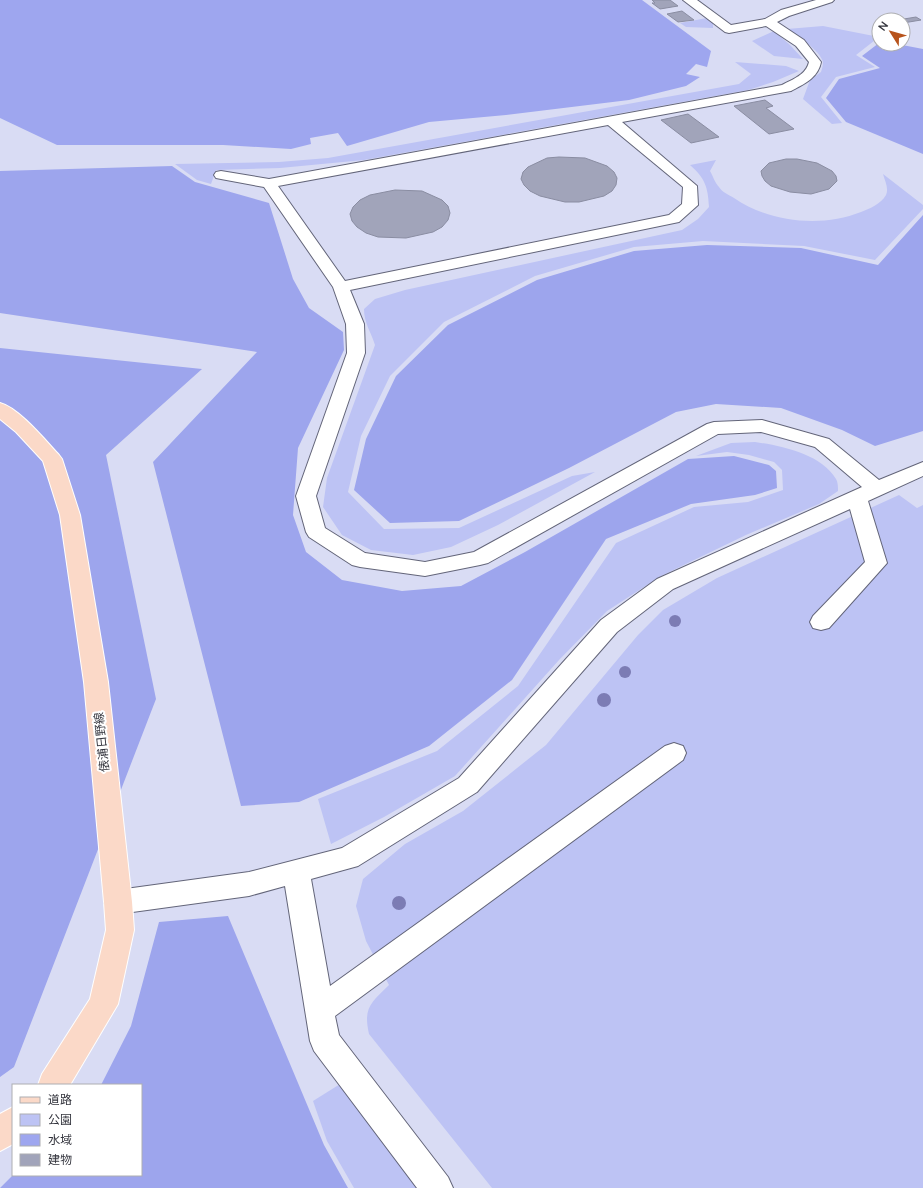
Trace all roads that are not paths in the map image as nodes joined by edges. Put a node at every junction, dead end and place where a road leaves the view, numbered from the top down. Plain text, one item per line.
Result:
1 (689, 0) edge
2 (828, 0) edge
3 (796, 4) edge
4 (768, 22) junction
5 (611, 120) junction
6 (221, 175) dead end
7 (269, 183) junction
8 (341, 287) junction
9 (0, 409) edge
10 (923, 468) edge
11 (867, 493) junction
12 (821, 622) dead end
13 (674, 752) dead end
14 (296, 871) junction
15 (118, 902) junction
16 (320, 1010) junction
17 (54, 1084) edge
18 (12, 1124) edge
19 (0, 1135) edge
20 (438, 1188) edge

1 - 4 street
2 - 3 street
3 - 4 street
4 - 5 street
5 - 7 street
5 - 8 street
6 - 7 street
7 - 8 street
8 - 11 street
9 - 15 main road, 俵浦日野線
10 - 11 street
11 - 12 street
11 - 14 street
13 - 16 street
14 - 15 street
14 - 16 street
15 - 17 main road, 俵浦日野線
16 - 20 street
18 - 19 main road

